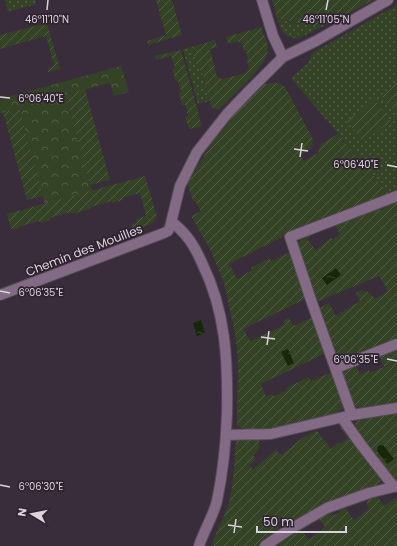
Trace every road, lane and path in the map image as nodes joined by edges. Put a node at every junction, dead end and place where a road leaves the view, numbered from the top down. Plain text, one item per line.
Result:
1 (262, 0) edge
2 (388, 0) edge
3 (283, 57) junction
4 (397, 196) edge
5 (172, 222) junction
6 (0, 295) edge
7 (397, 344) edge
8 (336, 368) junction
9 (397, 408) edge
10 (352, 415) junction
11 (342, 418) junction
12 (226, 435) junction
13 (395, 487) edge
14 (199, 546) edge
15 (265, 546) edge

1 - 3 street
2 - 3 street
3 - 5 street
4 - 8 street
5 - 6 street, Chemin des Mouilles
5 - 12 street
7 - 8 street
8 - 10 street
9 - 10 street
10 - 11 street
11 - 12 street
11 - 13 street
12 - 14 street
13 - 15 street

